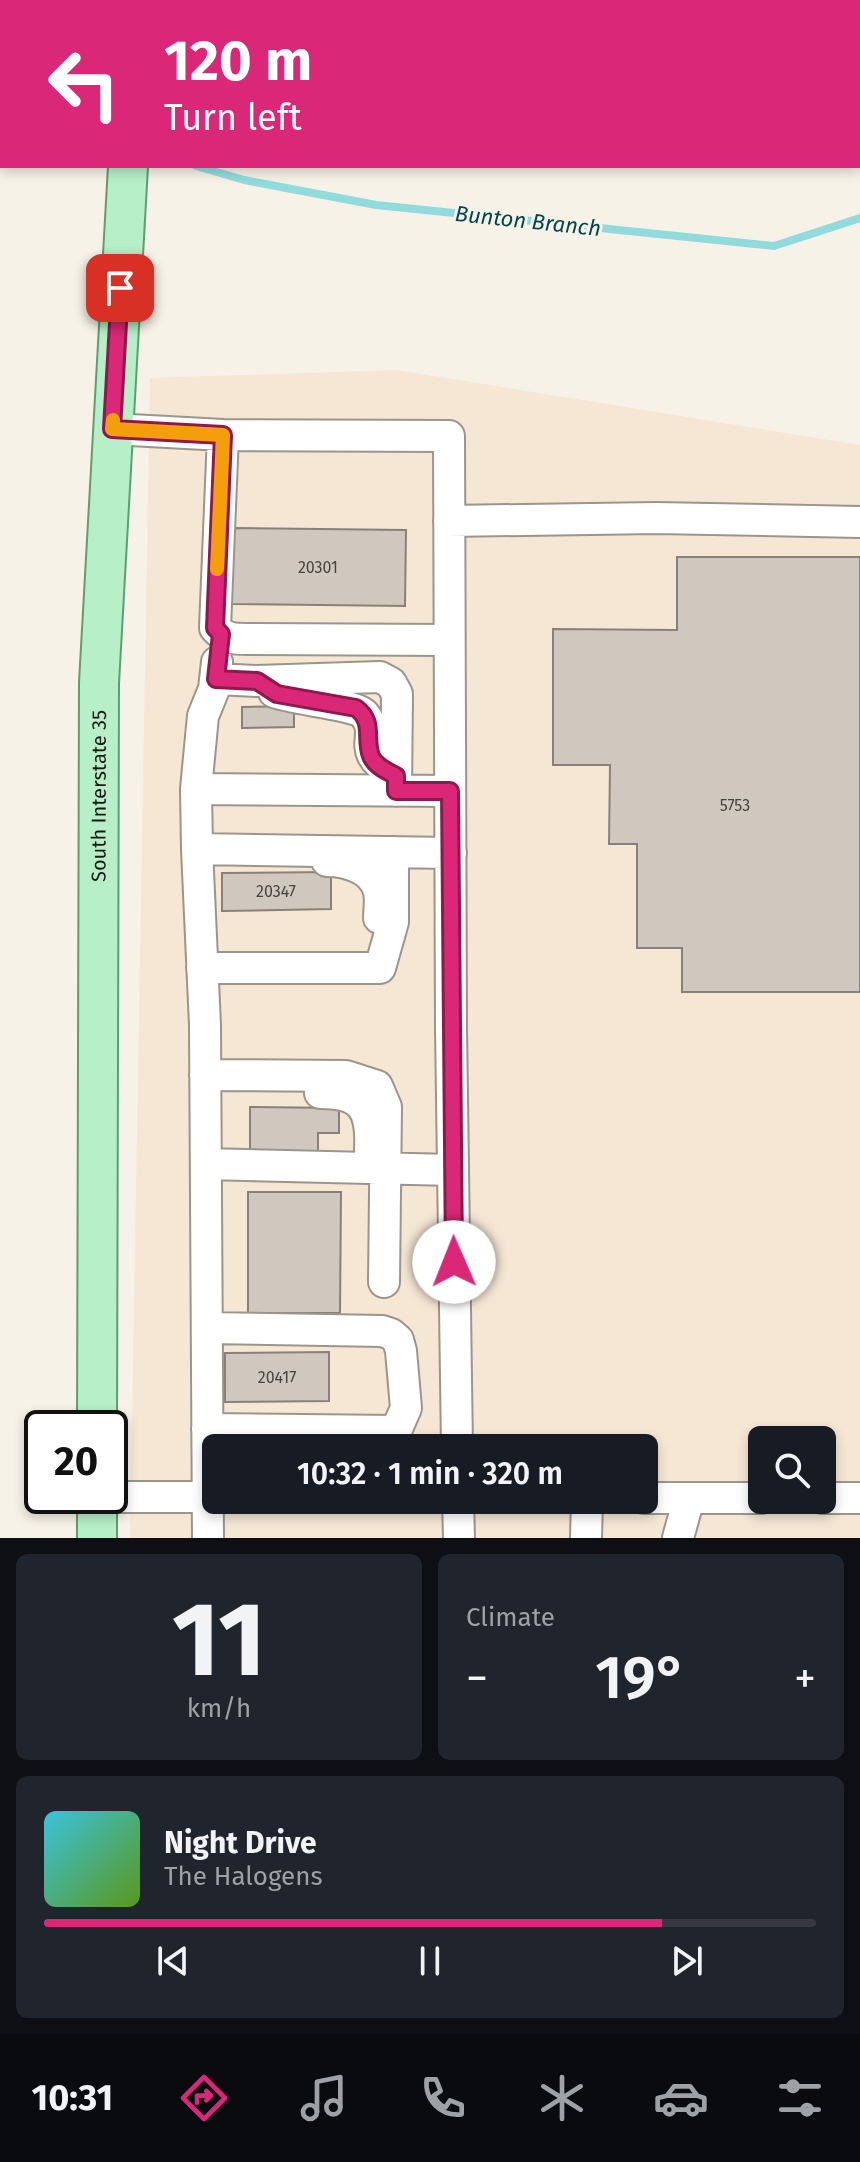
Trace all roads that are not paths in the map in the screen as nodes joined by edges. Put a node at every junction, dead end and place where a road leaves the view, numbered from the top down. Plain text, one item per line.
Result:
1 (128, 168) edge
2 (112, 429) junction
3 (223, 435) junction
4 (449, 521) junction
5 (860, 522) edge
6 (221, 634) junction
7 (449, 640) junction
8 (216, 679) junction
9 (257, 681) junction
10 (396, 784) junction
11 (196, 789) junction
12 (450, 791) junction
13 (393, 852) junction
14 (451, 853) junction
15 (197, 855) junction
16 (202, 968) junction
17 (380, 968) junction
18 (205, 1084) junction
19 (206, 1164) junction
20 (377, 1168) junction
21 (453, 1170) junction
22 (384, 1282) dead end
23 (207, 1328) junction
24 (97, 1410) edge
25 (207, 1429) junction
26 (207, 1434) edge
27 (302, 1434) edge
28 (398, 1434) edge
29 (457, 1434) edge
30 (128, 1497) edge
31 (202, 1497) edge
32 (658, 1498) edge
33 (689, 1498) junction
34 (748, 1498) edge
35 (836, 1498) edge
36 (860, 1498) edge
37 (97, 1514) edge
38 (210, 1514) edge
39 (458, 1514) edge
40 (587, 1514) edge
41 (97, 1538) edge
42 (208, 1538) edge
43 (459, 1538) edge
44 (586, 1538) edge
45 (678, 1538) edge

1 - 2 main road, South Interstate 35
2 - 3 lane
2 - 24 main road, South Interstate 35
3 - 4 lane
3 - 6 lane
4 - 5 lane
4 - 7 lane
6 - 7 lane
6 - 8 lane
7 - 12 lane
8 - 9 lane
8 - 11 lane
9 - 10 lane
9 - 10 lane
10 - 11 lane
10 - 12 lane
11 - 15 lane
12 - 14 lane
13 - 14 lane
13 - 15 lane
13 - 17 lane
14 - 21 lane
15 - 16 lane
15 - 17 lane
16 - 17 lane
16 - 18 lane
18 - 19 lane
18 - 20 lane
19 - 20 lane
19 - 23 lane
20 - 21 lane
20 - 22 lane
21 - 29 lane
23 - 25 lane
23 - 28 lane
25 - 26 lane
25 - 27 lane
30 - 31 lane
32 - 33 lane
33 - 34 lane
33 - 45 lane
35 - 36 lane
37 - 41 main road
38 - 42 lane
39 - 43 lane
40 - 44 lane

